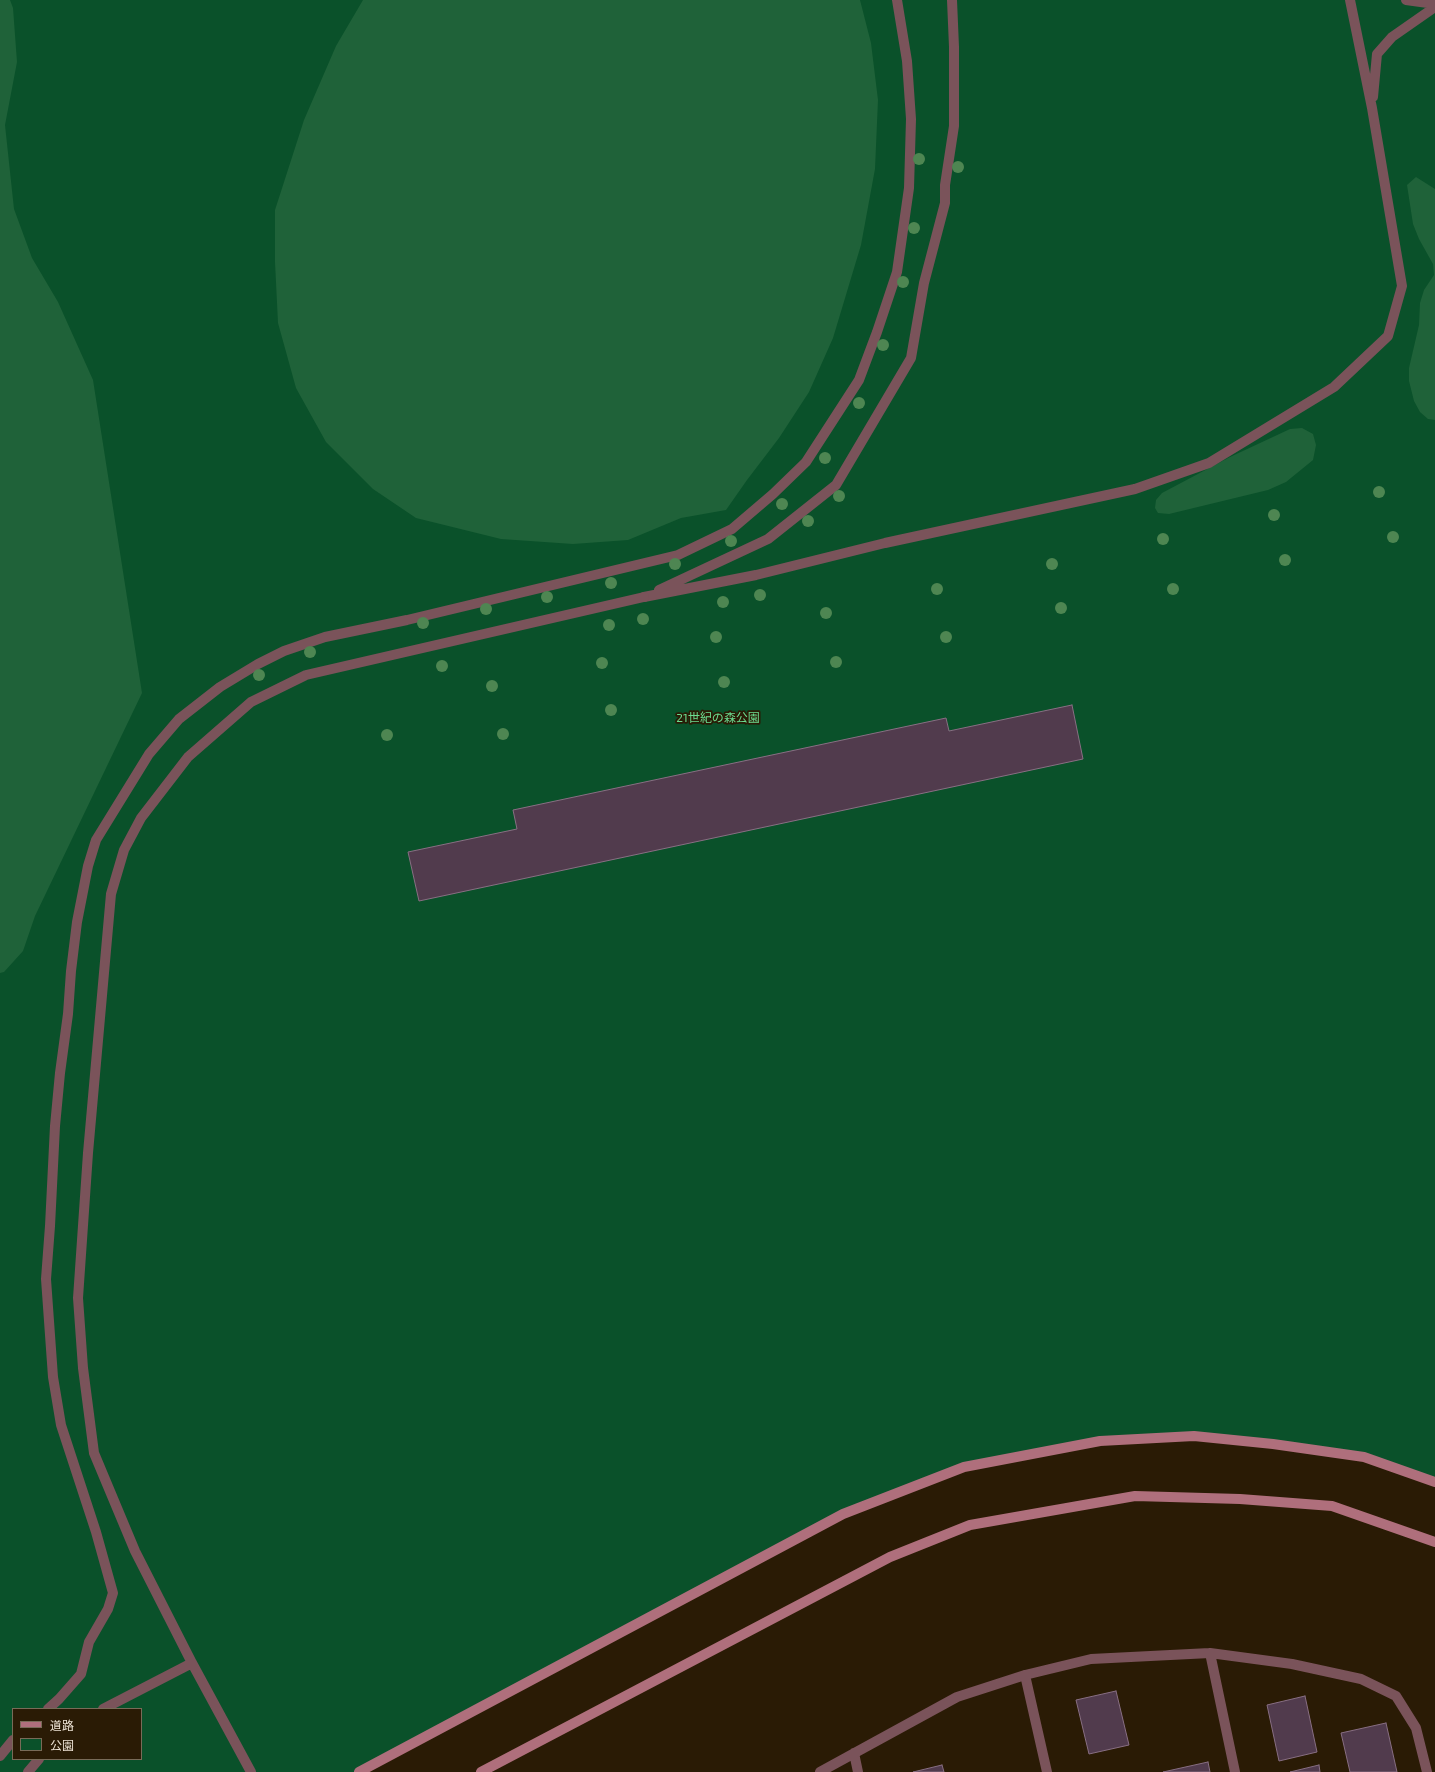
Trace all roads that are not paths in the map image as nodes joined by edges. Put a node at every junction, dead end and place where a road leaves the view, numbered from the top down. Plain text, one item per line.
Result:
1 (897, 0) edge
2 (952, 0) edge
3 (1350, 0) edge
4 (1406, 0) edge
5 (1435, 6) edge
6 (1372, 108) junction
7 (644, 597) junction
8 (1435, 1482) edge
9 (1435, 1542) edge
10 (1210, 1653) junction
11 (192, 1664) junction
12 (1025, 1675) junction
13 (49, 1708) edge
14 (105, 1708) edge
15 (12, 1741) edge
16 (854, 1753) junction
17 (0, 1756) edge
18 (38, 1760) edge
19 (28, 1772) edge
20 (251, 1772) edge
21 (359, 1772) edge
22 (480, 1772) edge
23 (820, 1772) edge
24 (858, 1772) edge
25 (1047, 1772) edge
26 (1235, 1772) edge
27 (1427, 1772) edge

1 - 13 street
2 - 7 street
3 - 6 street
4 - 5 street
5 - 6 street
6 - 7 street
7 - 11 street
8 - 21 street
9 - 22 street
10 - 12 street
10 - 26 street
10 - 27 street
11 - 14 street
11 - 20 street
12 - 16 street
12 - 25 street
15 - 17 street
16 - 23 street
16 - 24 street
18 - 19 street

